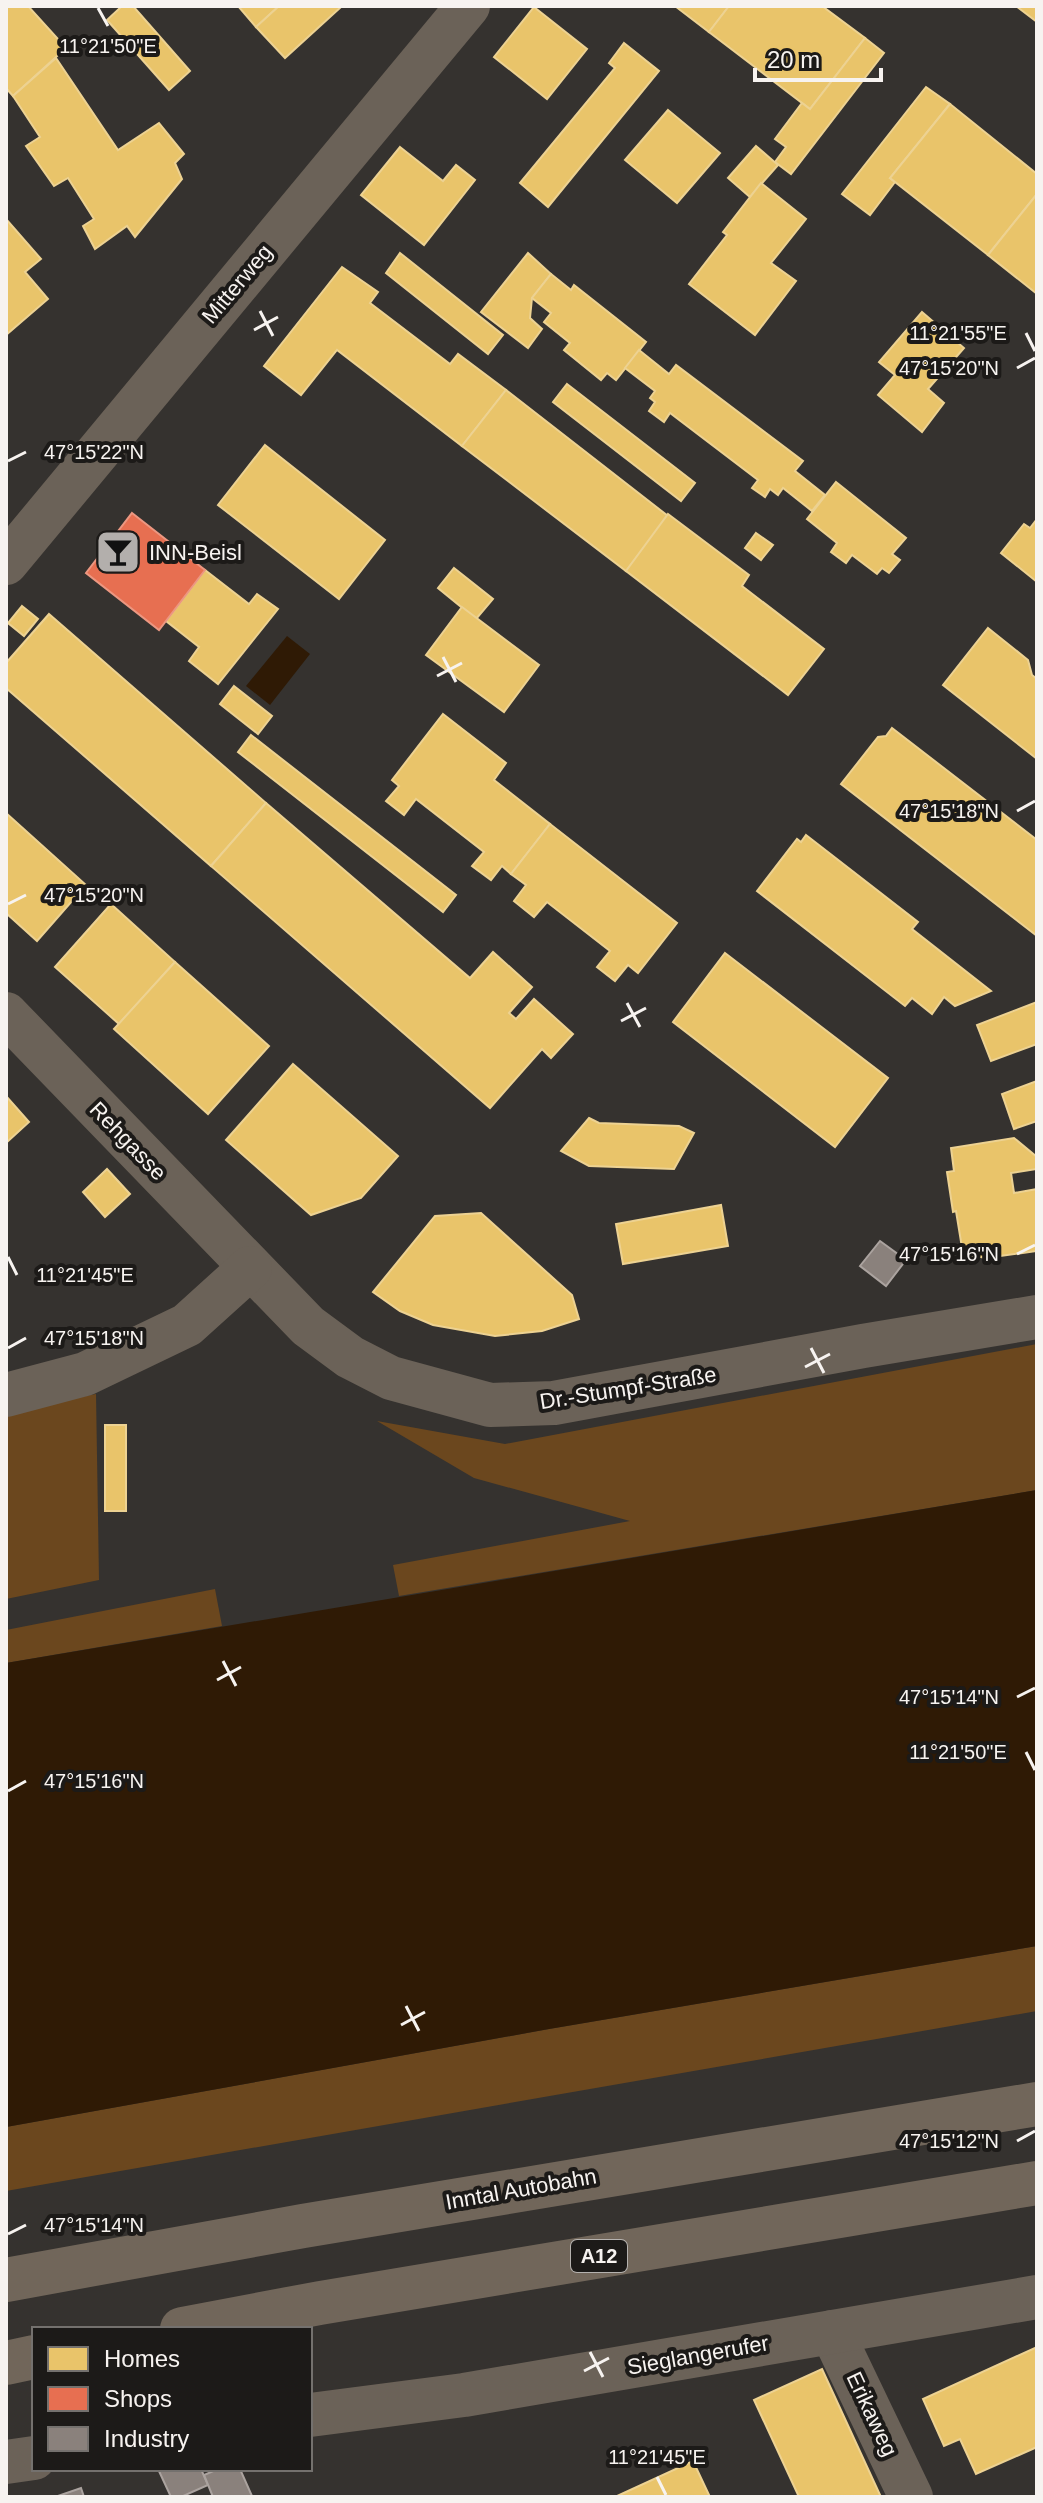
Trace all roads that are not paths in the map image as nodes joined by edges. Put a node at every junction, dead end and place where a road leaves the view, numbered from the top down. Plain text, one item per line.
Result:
1 (468, 6) edge
2 (6, 563) edge
3 (6, 1014) edge
4 (250, 1268) junction
5 (1037, 1317) edge
6 (6, 1395) edge
7 (1037, 2104) edge
8 (1037, 2183) edge
9 (6, 2280) edge
10 (1037, 2297) edge
11 (193, 2327) edge
12 (832, 2332) junction
13 (32, 2357) edge
14 (6, 2363) edge
15 (312, 2415) edge
16 (32, 2458) edge
17 (6, 2462) edge
18 (911, 2497) edge

1 - 2 street, Mitterweg
3 - 4 street, Rehgasse
4 - 5 street, Dr.-Stumpf-Straße
4 - 6 street
7 - 9 highway, Inntal Autobahn
8 - 11 highway, A12
10 - 12 street, Sieglangerufer
12 - 15 street, Sieglangerufer
12 - 18 street, Erikaweg
13 - 14 highway
16 - 17 street

